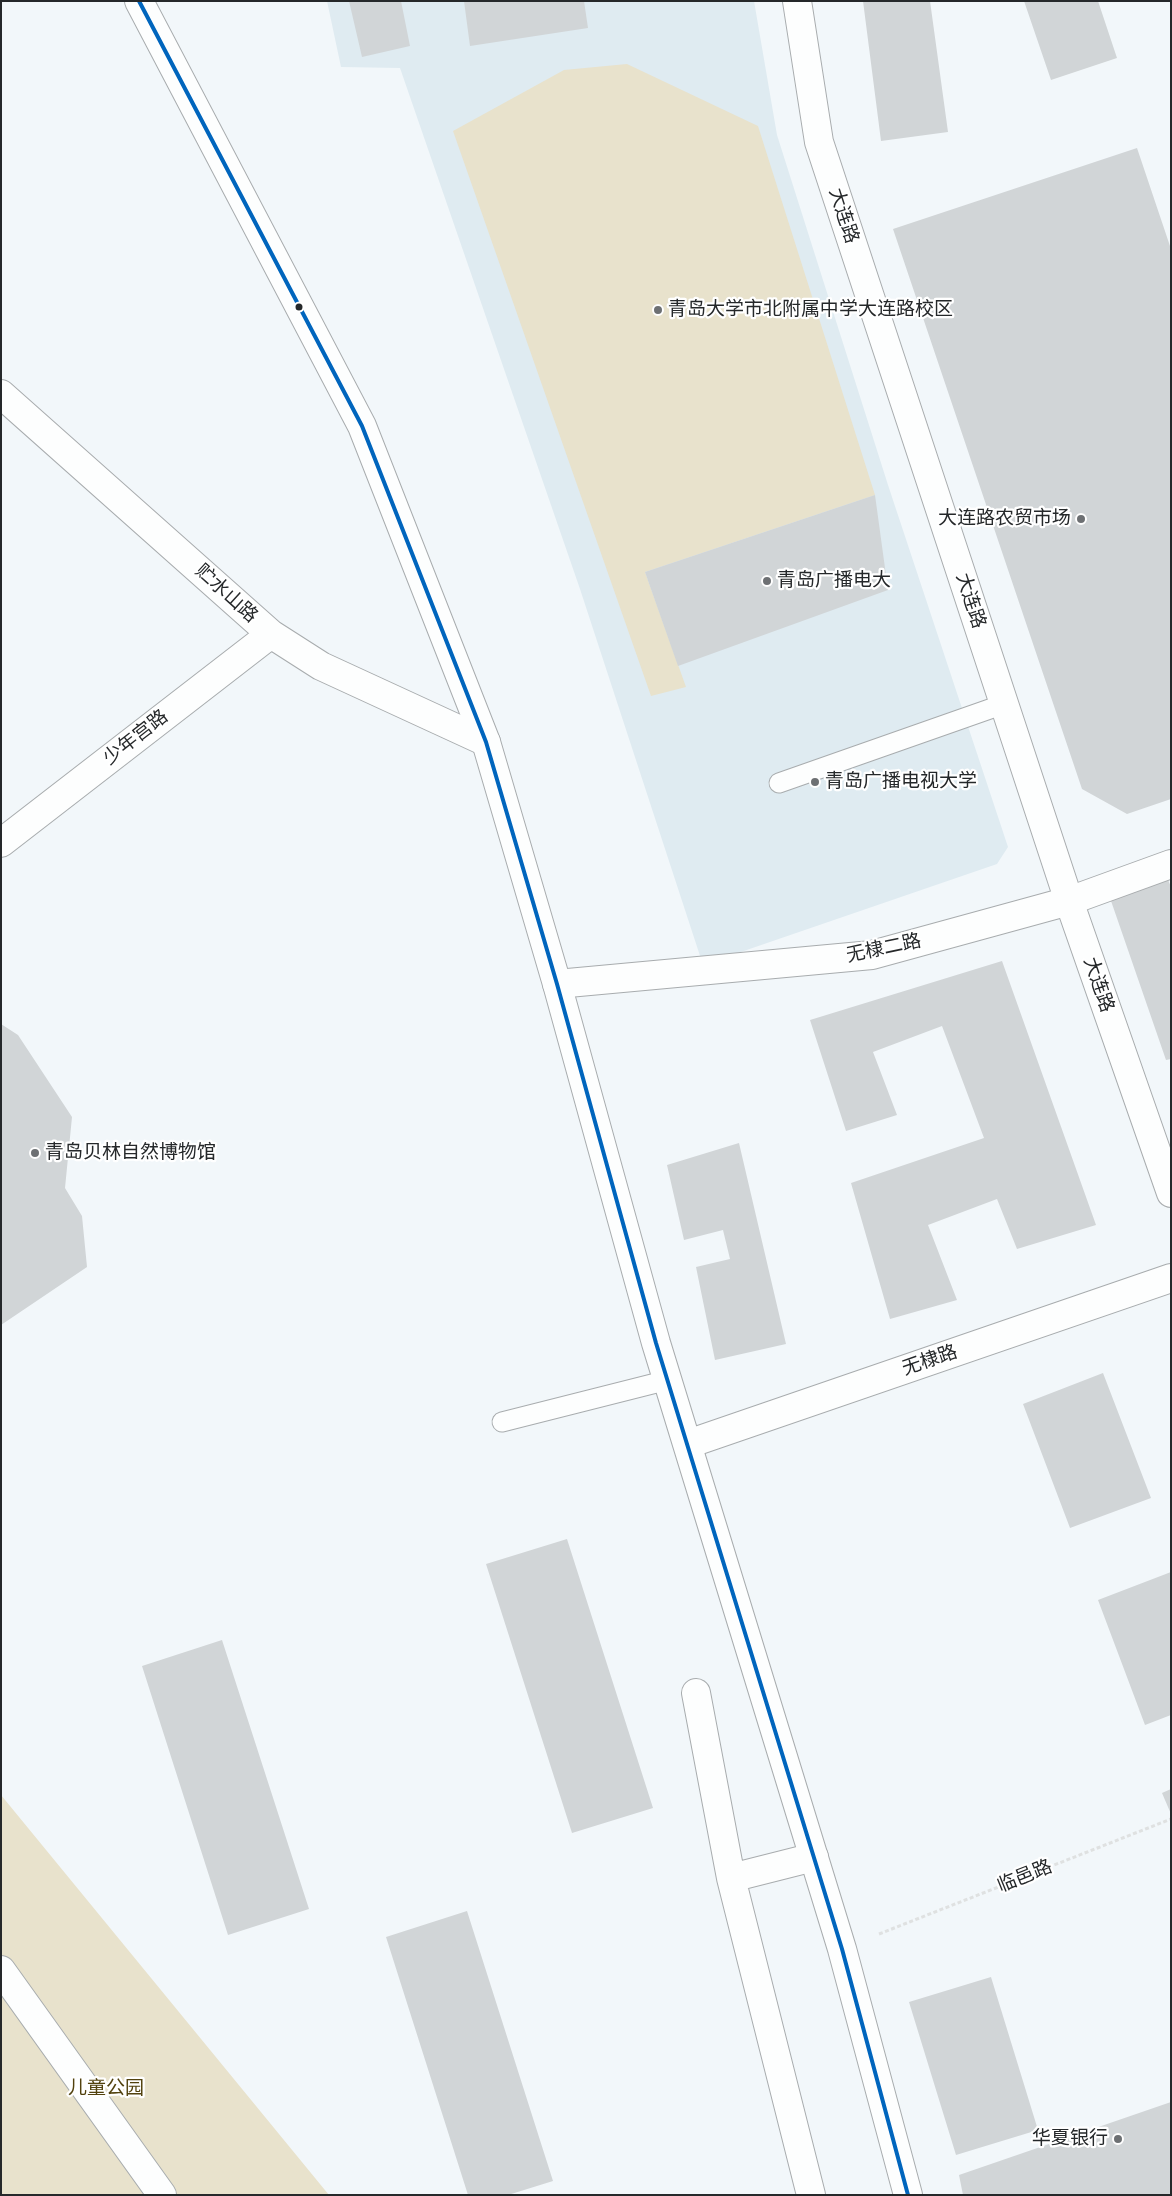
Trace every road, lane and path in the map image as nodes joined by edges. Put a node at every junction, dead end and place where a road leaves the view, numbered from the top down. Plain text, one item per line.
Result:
1 (139, 1) edge
2 (797, 1) edge
3 (1, 394) edge
4 (271, 634) junction
5 (1004, 704) junction
6 (486, 742) junction
7 (780, 783) dead end
8 (1, 843) edge
9 (1171, 864) edge
10 (1069, 901) junction
11 (556, 984) junction
12 (1171, 1193) edge
13 (1171, 1278) edge
14 (668, 1380) junction
15 (502, 1422) dead end
16 (688, 1444) junction
17 (696, 1694) dead end
18 (1171, 1819) edge
19 (814, 1858) junction
20 (731, 1878) junction
21 (879, 1934) dead end
22 (1, 1970) edge
23 (162, 2195) edge
24 (811, 2195) edge
25 (908, 2195) edge

1 - 6 street
2 - 5 street, 大连路
3 - 4 street, 贮水山路
4 - 6 street, 贮水山路
4 - 8 street, 少年宫路
5 - 7 lane
5 - 10 street, 大连路
6 - 11 street
9 - 10 street, 无棣二路
10 - 11 street, 无棣二路
10 - 12 street, 大连路
11 - 14 street
13 - 16 street, 无棣路
14 - 15 lane
14 - 16 street
16 - 19 street
17 - 20 street
18 - 21 path, 临邑路
19 - 20 street
19 - 25 street
20 - 24 street
22 - 23 street

